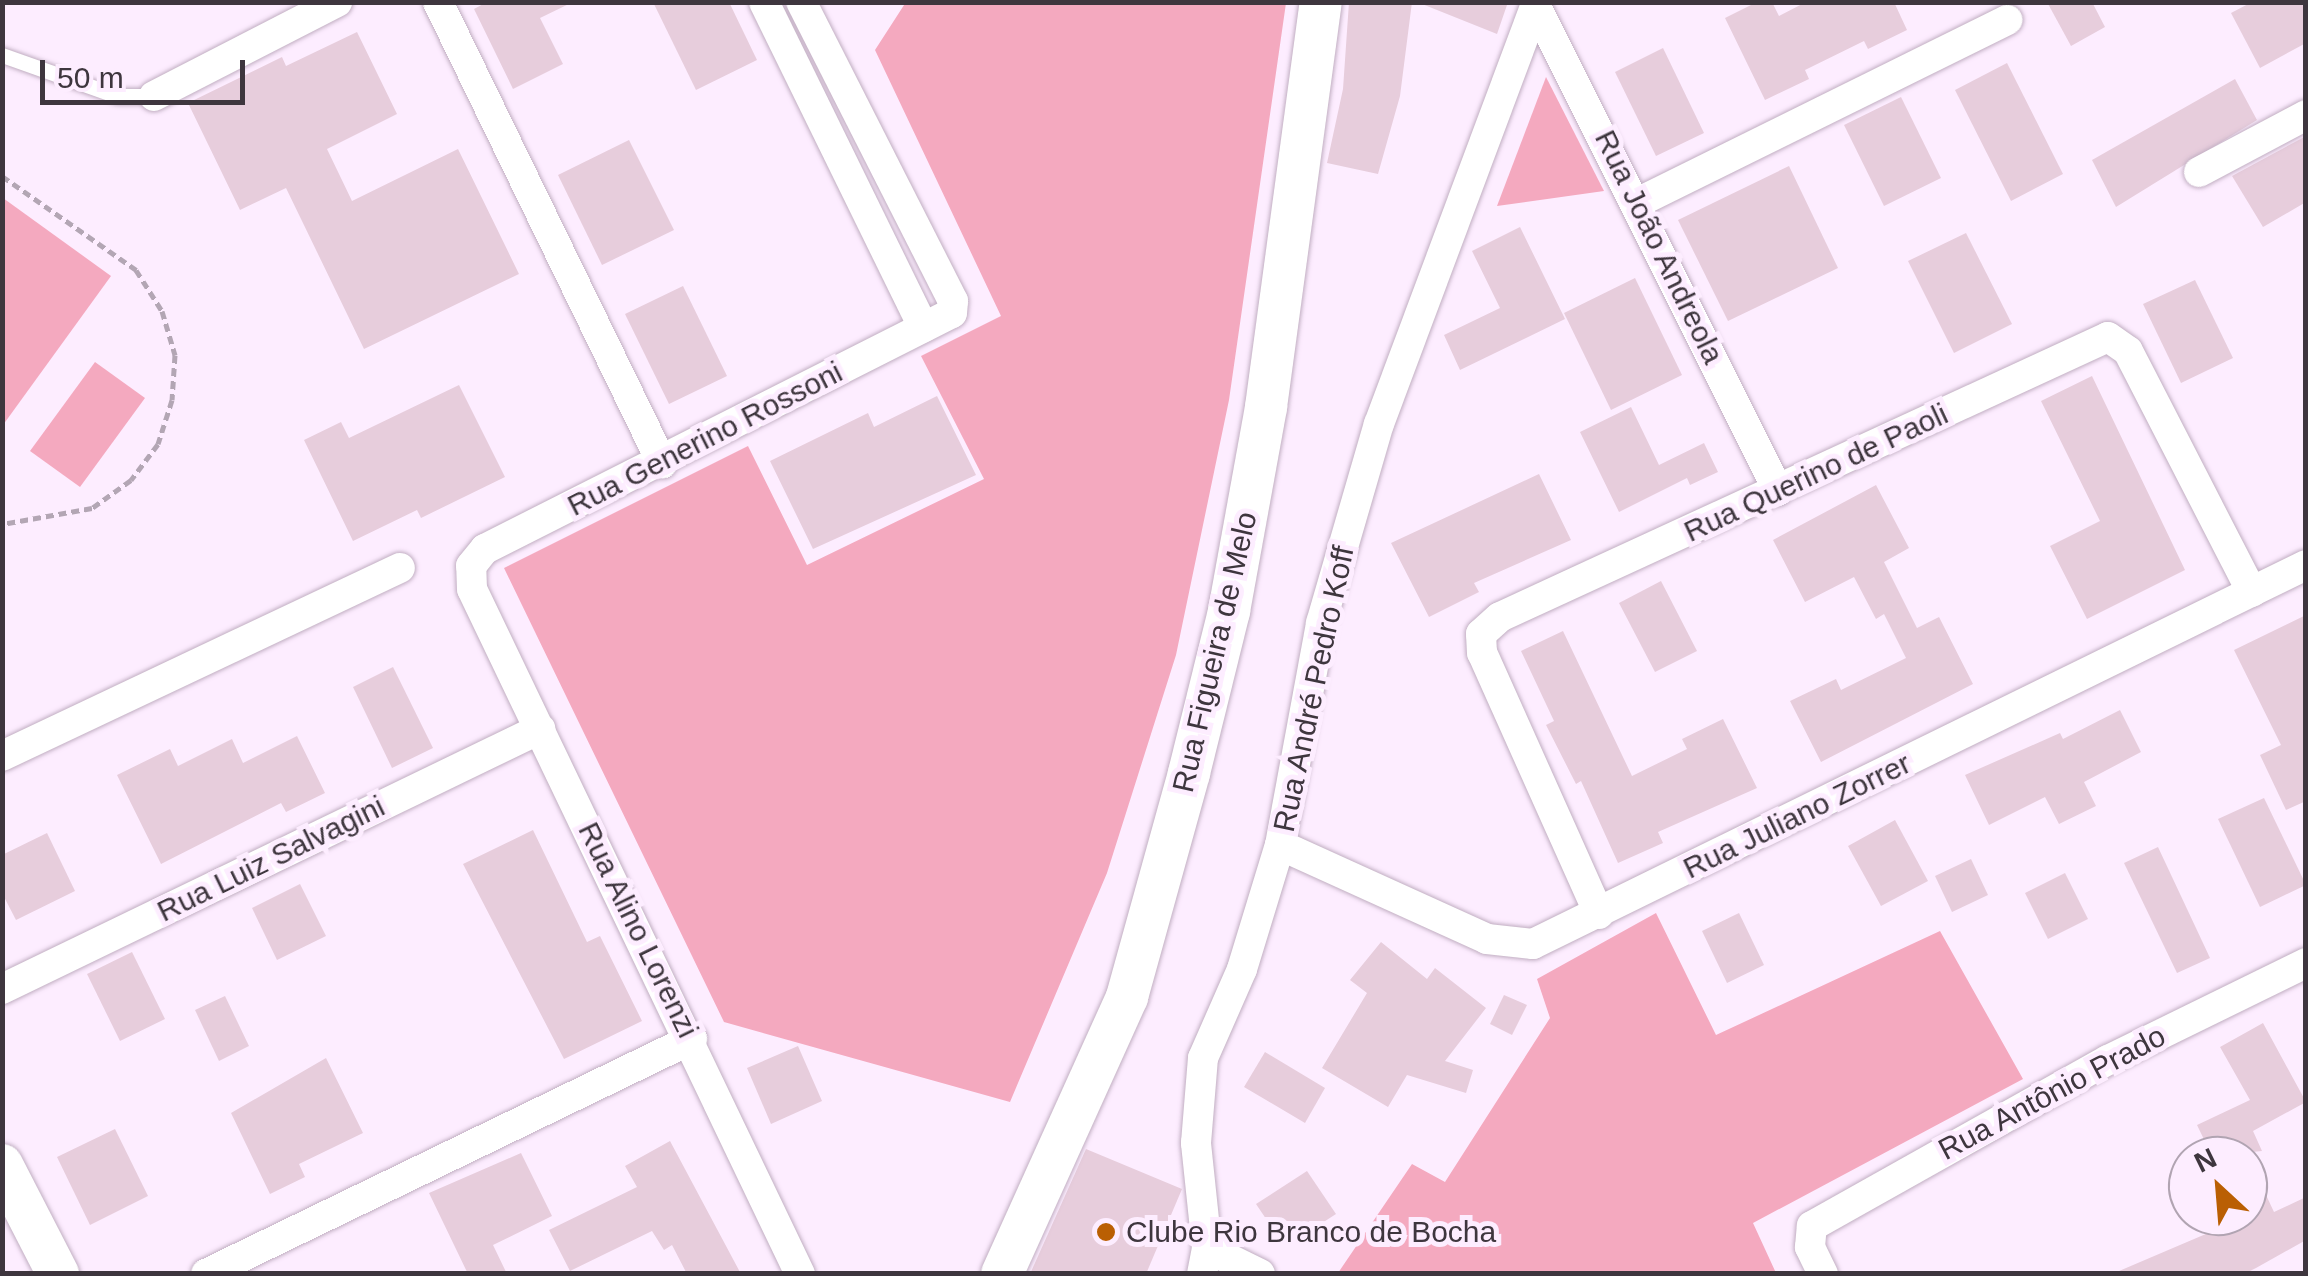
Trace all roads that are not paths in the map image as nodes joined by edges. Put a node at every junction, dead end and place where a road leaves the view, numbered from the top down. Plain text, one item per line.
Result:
1 (338, 2) edge
2 (438, 2) edge
3 (764, 2) edge
4 (802, 2) edge
5 (1322, 2) edge
6 (1536, 4) edge
7 (2007, 20) dead end
8 (2, 54) edge
9 (154, 96) joint
10 (2306, 115) edge
11 (2199, 172) dead end
12 (1639, 202) junction
13 (923, 327) junction
14 (662, 463) junction
15 (1778, 491) junction
16 (2306, 566) edge
17 (400, 568) dead end
18 (472, 588) joint
19 (2252, 592) junction
20 (540, 729) junction
21 (2, 756) edge
22 (1280, 846) junction
23 (1599, 914) junction
24 (2306, 963) edge
25 (2, 989) edge
26 (692, 1038) junction
27 (2, 1165) edge
28 (1204, 1261) edge
29 (58, 1274) edge
30 (206, 1274) edge
31 (800, 1274) edge
32 (1002, 1274) edge
33 (1260, 1274) edge
34 (1823, 1274) edge

1 - 9 street
2 - 14 street
3 - 13 street
4 - 13 street, Rua Generino Rossoni
5 - 32 main road, Rua Figueira de Melo
6 - 12 street, Rua João Andreola
6 - 22 street, Rua André Pedro Koff
7 - 12 street
8 - 9 lane
10 - 11 street
12 - 15 street, Rua João Andreola
13 - 14 street, Rua Generino Rossoni
14 - 18 street, Rua Generino Rossoni
15 - 19 street, Rua Querino de Paoli
15 - 23 street, Rua Querino de Paoli
16 - 19 street, Rua Juliano Zorrer
17 - 21 street
18 - 20 street, Rua Alino Lorenzi
19 - 23 street, Rua Juliano Zorrer
20 - 25 street, Rua Luiz Salvagini
20 - 26 street, Rua Alino Lorenzi
22 - 23 street, Rua Juliano Zorrer
22 - 28 street, Rua André Pedro Koff
24 - 34 street, Rua Antônio Prado
26 - 30 street
26 - 31 street, Rua Alino Lorenzi
27 - 29 main road
28 - 33 street

